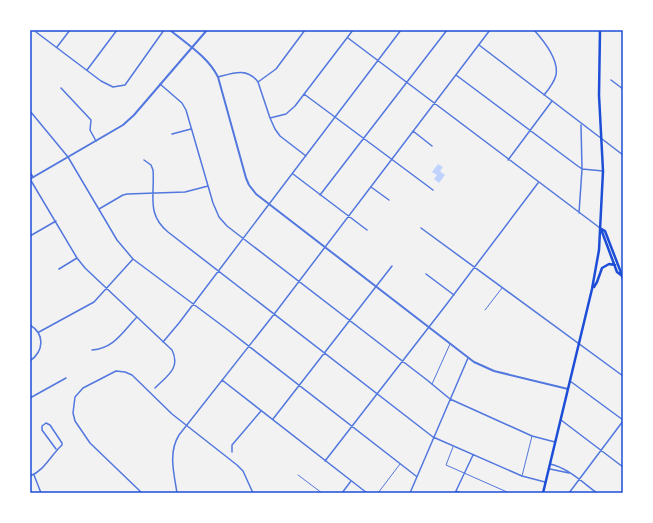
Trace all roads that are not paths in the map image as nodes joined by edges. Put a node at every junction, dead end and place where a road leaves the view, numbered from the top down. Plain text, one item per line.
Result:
1 (70, 30) edge
2 (117, 30) edge
3 (164, 30) edge
4 (170, 30) edge
5 (208, 30) edge
6 (305, 30) edge
7 (354, 30) edge
8 (401, 30) edge
9 (447, 30) edge
10 (490, 30) edge
11 (534, 30) edge
12 (600, 30) edge
13 (36, 32) dead end
14 (348, 38) junction
15 (479, 45) junction
16 (57, 47) junction
17 (192, 48) junction
18 (378, 61) junction
19 (87, 70) junction
20 (456, 74) junction
21 (218, 78) junction
22 (611, 80) dead end
23 (258, 82) junction
24 (406, 82) junction
25 (160, 84) junction
26 (61, 88) dead end
27 (623, 89) edge
28 (304, 94) junction
29 (544, 94) junction
30 (552, 101) junction
31 (434, 104) junction
32 (30, 111) edge
33 (335, 117) junction
34 (270, 118) junction
35 (581, 124) junction
36 (192, 129) junction
37 (413, 131) junction
38 (530, 131) junction
39 (172, 134) dead end
40 (363, 138) junction
41 (601, 139) junction
42 (96, 141) junction
43 (432, 146) dead end
44 (623, 155) edge
45 (306, 156) junction
46 (68, 157) junction
47 (144, 160) dead end
48 (392, 160) junction
49 (508, 160) junction
50 (582, 169) junction
51 (603, 171) junction
52 (30, 172) edge
53 (292, 174) junction
54 (33, 177) junction
55 (30, 179) edge
56 (538, 183) junction
57 (208, 186) junction
58 (371, 187) junction
59 (433, 190) dead end
60 (153, 192) junction
61 (320, 195) junction
62 (389, 200) dead end
63 (270, 205) junction
64 (99, 209) junction
65 (580, 213) junction
66 (349, 217) junction
67 (56, 221) junction
68 (421, 228) dead end
69 (600, 228) junction
70 (367, 230) dead end
71 (623, 235) edge
72 (30, 236) edge
73 (243, 238) junction
74 (622, 241) edge
75 (325, 247) junction
76 (77, 258) junction
77 (133, 259) junction
78 (392, 266) dead end
79 (615, 266) junction
80 (474, 267) junction
81 (59, 269) dead end
82 (219, 271) junction
83 (426, 274) dead end
84 (621, 276) junction
85 (623, 280) edge
86 (299, 281) junction
87 (376, 287) junction
88 (502, 288) junction
89 (592, 289) junction
90 (106, 290) junction
91 (454, 295) junction
92 (194, 304) junction
93 (485, 310) dead end
94 (275, 313) junction
95 (136, 317) junction
96 (350, 320) junction
97 (30, 325) edge
98 (428, 328) junction
99 (39, 332) junction
100 (163, 342) junction
101 (450, 344) junction
102 (579, 344) junction
103 (248, 346) junction
104 (92, 350) dead end
105 (325, 352) junction
106 (468, 358) junction
107 (30, 361) edge
108 (402, 361) junction
109 (623, 376) edge
110 (66, 378) dead end
111 (222, 380) junction
112 (570, 380) junction
113 (432, 384) junction
114 (300, 386) junction
115 (155, 388) dead end
116 (568, 390) junction
117 (377, 393) junction
118 (30, 398) edge
119 (450, 399) junction
120 (261, 412) junction
121 (273, 419) junction
122 (561, 420) junction
123 (623, 420) edge
124 (186, 425) junction
125 (352, 426) junction
126 (532, 436) junction
127 (433, 437) junction
128 (555, 442) junction
129 (454, 446) junction
130 (56, 449) junction
131 (601, 450) junction
132 (232, 452) dead end
133 (472, 455) junction
134 (325, 461) junction
135 (400, 464) junction
136 (550, 464) junction
137 (623, 467) edge
138 (548, 469) junction
139 (464, 473) junction
140 (571, 474) junction
141 (34, 475) junction
142 (298, 475) dead end
143 (30, 476) edge
144 (416, 476) junction
145 (522, 476) junction
146 (579, 480) junction
147 (351, 481) junction
148 (545, 482) junction
149 (456, 492) edge
150 (507, 492) dead end
151 (41, 493) edge
152 (142, 493) edge
153 (177, 493) edge
154 (253, 493) edge
155 (322, 493) edge
156 (342, 493) edge
157 (367, 493) edge
158 (378, 493) edge
159 (410, 493) edge
160 (461, 493) edge
161 (543, 493) edge
162 (569, 493) edge
163 (597, 493) edge

1 - 16 street
2 - 19 street
3 - 19 street
4 - 17 street
5 - 17 street
6 - 23 street
7 - 14 street
8 - 18 street
9 - 24 street
10 - 15 street
11 - 29 street
12 - 41 main road
13 - 16 street
14 - 18 street
14 - 28 street
15 - 20 street
15 - 29 street
16 - 19 street
17 - 21 street
17 - 25 street
18 - 24 street
18 - 33 street
20 - 31 street
20 - 38 street
21 - 23 street
21 - 63 street
22 - 27 street
23 - 34 street
24 - 31 street
24 - 40 street
25 - 36 street
25 - 42 street
26 - 42 street
28 - 33 street
28 - 34 street
29 - 30 street
30 - 35 street
30 - 38 street
31 - 37 street
31 - 49 street
32 - 46 street
33 - 40 street
33 - 45 street
34 - 45 street
35 - 41 street
35 - 50 street
36 - 39 street
36 - 57 street
37 - 43 street
37 - 48 street
38 - 49 street
38 - 50 street
40 - 48 street
40 - 61 street
41 - 44 street
41 - 51 main road
42 - 46 street
45 - 53 street
46 - 54 street
46 - 64 street
47 - 60 street
48 - 58 street
48 - 59 street
49 - 56 street
50 - 51 street
50 - 65 street
51 - 69 main road
52 - 54 street
53 - 61 street
53 - 63 street
54 - 55 street
55 - 67 street
56 - 65 street
56 - 80 street
57 - 60 street
57 - 73 street
58 - 62 street
58 - 66 street
60 - 64 street
60 - 82 street
61 - 66 street
63 - 73 street
63 - 75 street
64 - 77 street
65 - 69 street
66 - 70 street
66 - 75 street
67 - 72 street
67 - 76 street
68 - 80 street
69 - 79 main road
69 - 84 main road
69 - 89 main road
71 - 74 street
73 - 82 street
73 - 86 street
75 - 86 street
75 - 87 street
76 - 81 street
76 - 90 street
77 - 90 street
77 - 92 street
78 - 87 street
79 - 84 main road
79 - 89 main road
80 - 88 street
80 - 91 street
82 - 92 street
82 - 94 street
83 - 91 street
84 - 85 main road
86 - 94 street
86 - 96 street
87 - 96 street
87 - 98 street
88 - 93 lane
88 - 102 street
89 - 102 main road
90 - 95 street
90 - 99 street
91 - 98 street
92 - 100 street
92 - 103 street
94 - 103 street
94 - 105 street
95 - 100 street
95 - 104 street
96 - 105 street
96 - 108 street
97 - 99 street
98 - 101 street
98 - 108 street
99 - 107 street
100 - 115 street
101 - 106 street
101 - 113 lane
102 - 109 street
102 - 112 main road
103 - 111 street
103 - 114 street
105 - 114 street
105 - 117 street
106 - 116 street
106 - 119 street
108 - 113 street
108 - 117 street
110 - 118 street
111 - 120 street
111 - 124 street
112 - 116 main road
112 - 123 street
113 - 119 street
114 - 121 street
114 - 125 street
116 - 122 main road
117 - 125 street
117 - 127 street
119 - 126 street
119 - 127 street
120 - 121 street
120 - 132 street
121 - 134 street
122 - 128 main road
122 - 131 street
123 - 131 street
124 - 152 street
124 - 153 street
124 - 154 street
125 - 134 street
125 - 135 street
126 - 128 street
126 - 145 lane
127 - 129 street
127 - 144 street
128 - 136 main road
129 - 133 street
129 - 139 lane
130 - 130 street
130 - 141 street
131 - 137 street
131 - 146 street
133 - 139 street
133 - 145 street
134 - 147 street
135 - 144 street
135 - 158 lane
136 - 138 main road
136 - 140 street
138 - 140 street
138 - 148 main road
139 - 149 street
139 - 150 lane
140 - 146 street
141 - 143 street
141 - 151 street
142 - 155 lane
144 - 159 street
145 - 148 street
146 - 162 street
146 - 163 street
147 - 156 street
147 - 157 street
148 - 161 main road
149 - 160 street

